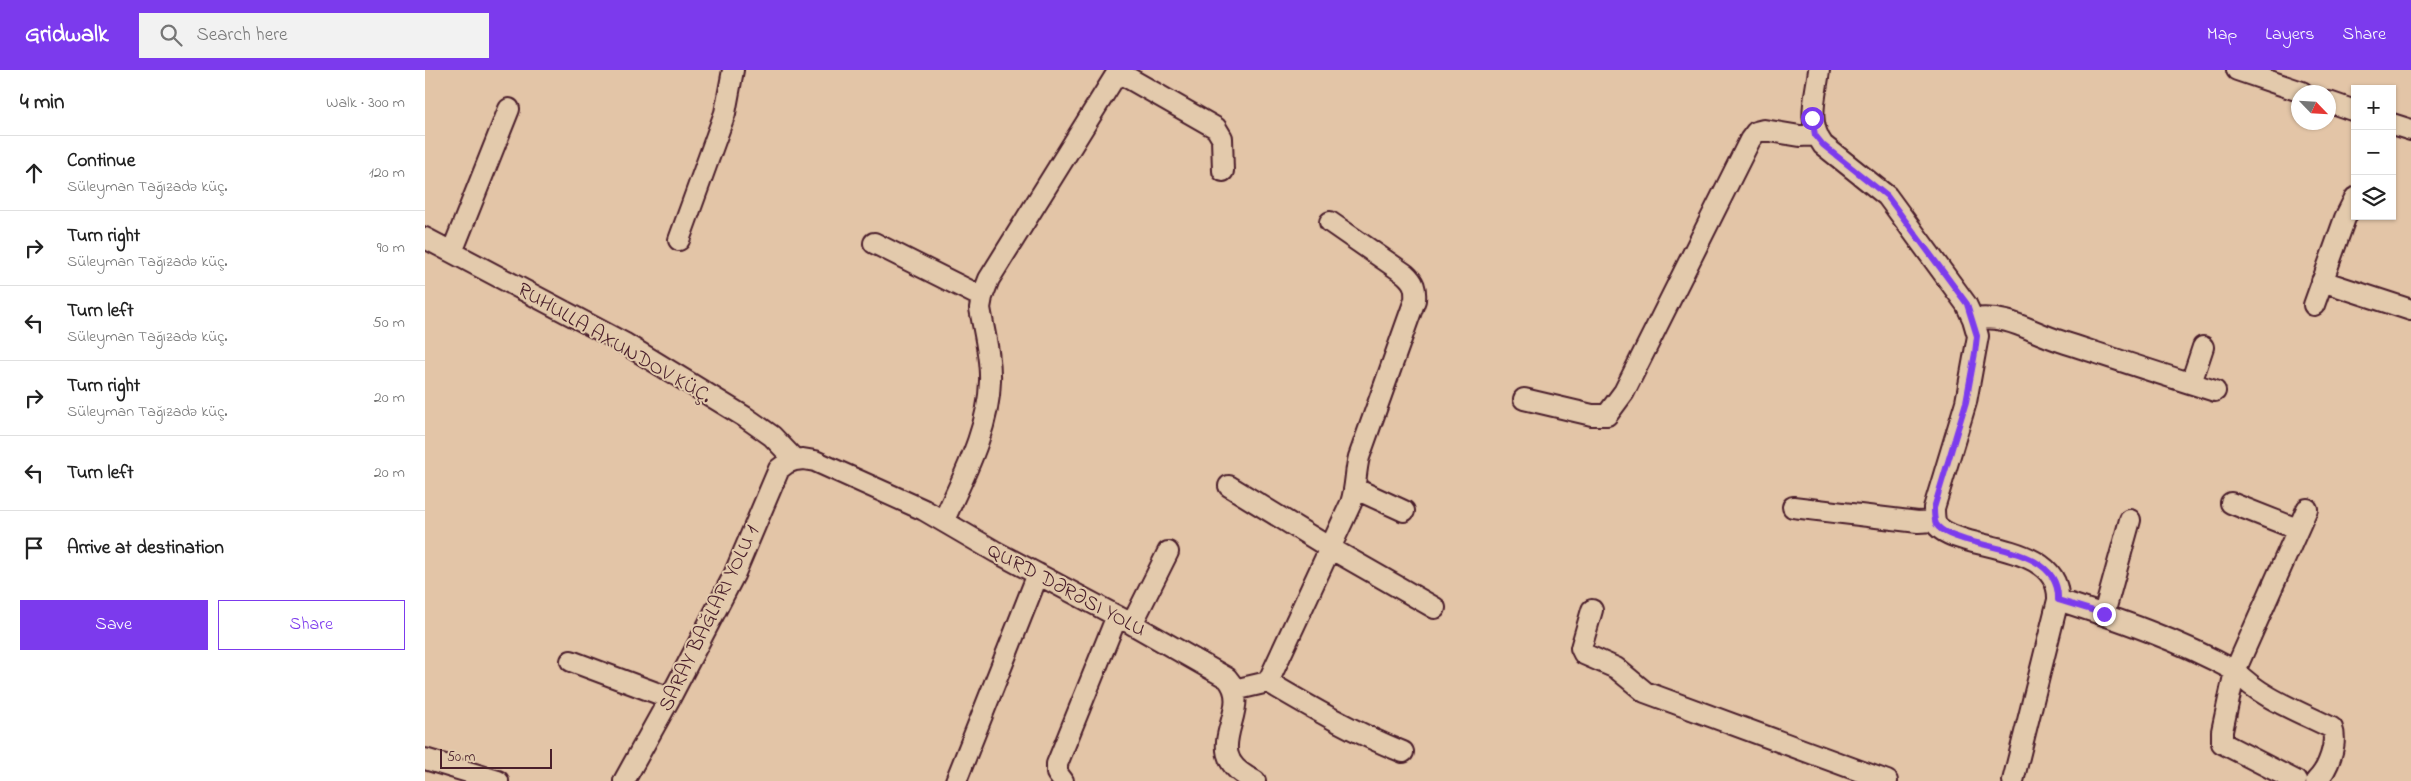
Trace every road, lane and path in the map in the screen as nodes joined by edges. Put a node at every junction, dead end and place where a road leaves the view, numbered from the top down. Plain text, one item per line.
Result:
1 (733, 70) edge
2 (1819, 70) edge
3 (2237, 70) edge
4 (1118, 71) edge
5 (2291, 88) edge
6 (2336, 104) edge
7 (509, 109) dead end
8 (2351, 110) edge
9 (1815, 135) junction
10 (1223, 170) dead end
11 (2351, 206) edge
12 (1330, 222) dead end
13 (425, 238) edge
14 (679, 240) dead end
15 (874, 243) dead end
16 (452, 252) junction
17 (2322, 281) junction
18 (982, 297) junction
19 (2314, 305) dead end
20 (2411, 310) edge
21 (1973, 319) junction
22 (2203, 347) dead end
23 (2191, 383) junction
24 (2215, 391) dead end
25 (1524, 399) dead end
26 (795, 460) junction
27 (1229, 486) dead end
28 (1355, 489) junction
29 (2231, 503) dead end
30 (1793, 507) dead end
31 (2307, 509) dead end
32 (1404, 511) dead end
33 (944, 520) junction
34 (2130, 520) dead end
35 (1935, 522) junction
36 (2297, 529) junction
37 (1329, 548) junction
38 (1168, 552) dead end
39 (1038, 574) junction
40 (2058, 600) junction
41 (1435, 608) dead end
42 (1592, 610) dead end
43 (2104, 614) junction
44 (1124, 620) junction
45 (571, 661) dead end
46 (2235, 671) junction
47 (1267, 682) junction
48 (1234, 690) junction
49 (670, 698) junction
50 (1403, 752) dead end
51 (425, 759) edge
52 (498, 781) edge
53 (624, 781) edge
54 (956, 781) edge
55 (1063, 781) edge
56 (1255, 781) edge
57 (1887, 781) edge
58 (2012, 781) edge
59 (2296, 781) edge
60 (2316, 781) edge

1 - 14 street
2 - 9 street
3 - 5 street
4 - 10 street
4 - 18 street
6 - 8 street
7 - 16 street
9 - 21 street
9 - 25 street
11 - 17 street
12 - 28 street
13 - 16 street, RUHULLA AXUNDOV KÜÇ.
15 - 18 street
16 - 26 street, RUHULLA AXUNDOV KÜÇ.
17 - 19 street
17 - 20 street
18 - 33 street
21 - 23 street
21 - 35 street
22 - 23 street
23 - 24 street
26 - 33 street, QURD DƏRƏSI YOLU
26 - 49 street
27 - 37 street
28 - 32 street
28 - 37 street
29 - 36 street
30 - 35 street
31 - 36 street
33 - 39 street, QURD DƏRƏSI YOLU
34 - 43 street
35 - 40 street
36 - 46 street
37 - 41 street
37 - 47 street
38 - 44 street
39 - 44 street, QURD DƏRƏSI YOLU
39 - 54 street
40 - 43 street
40 - 58 street
42 - 57 street
43 - 46 street
44 - 48 street, QURD DƏRƏSI YOLU
44 - 55 street
45 - 49 street
46 - 59 street
46 - 60 street
47 - 48 street
47 - 50 street
48 - 56 street
49 - 53 street
51 - 52 street

